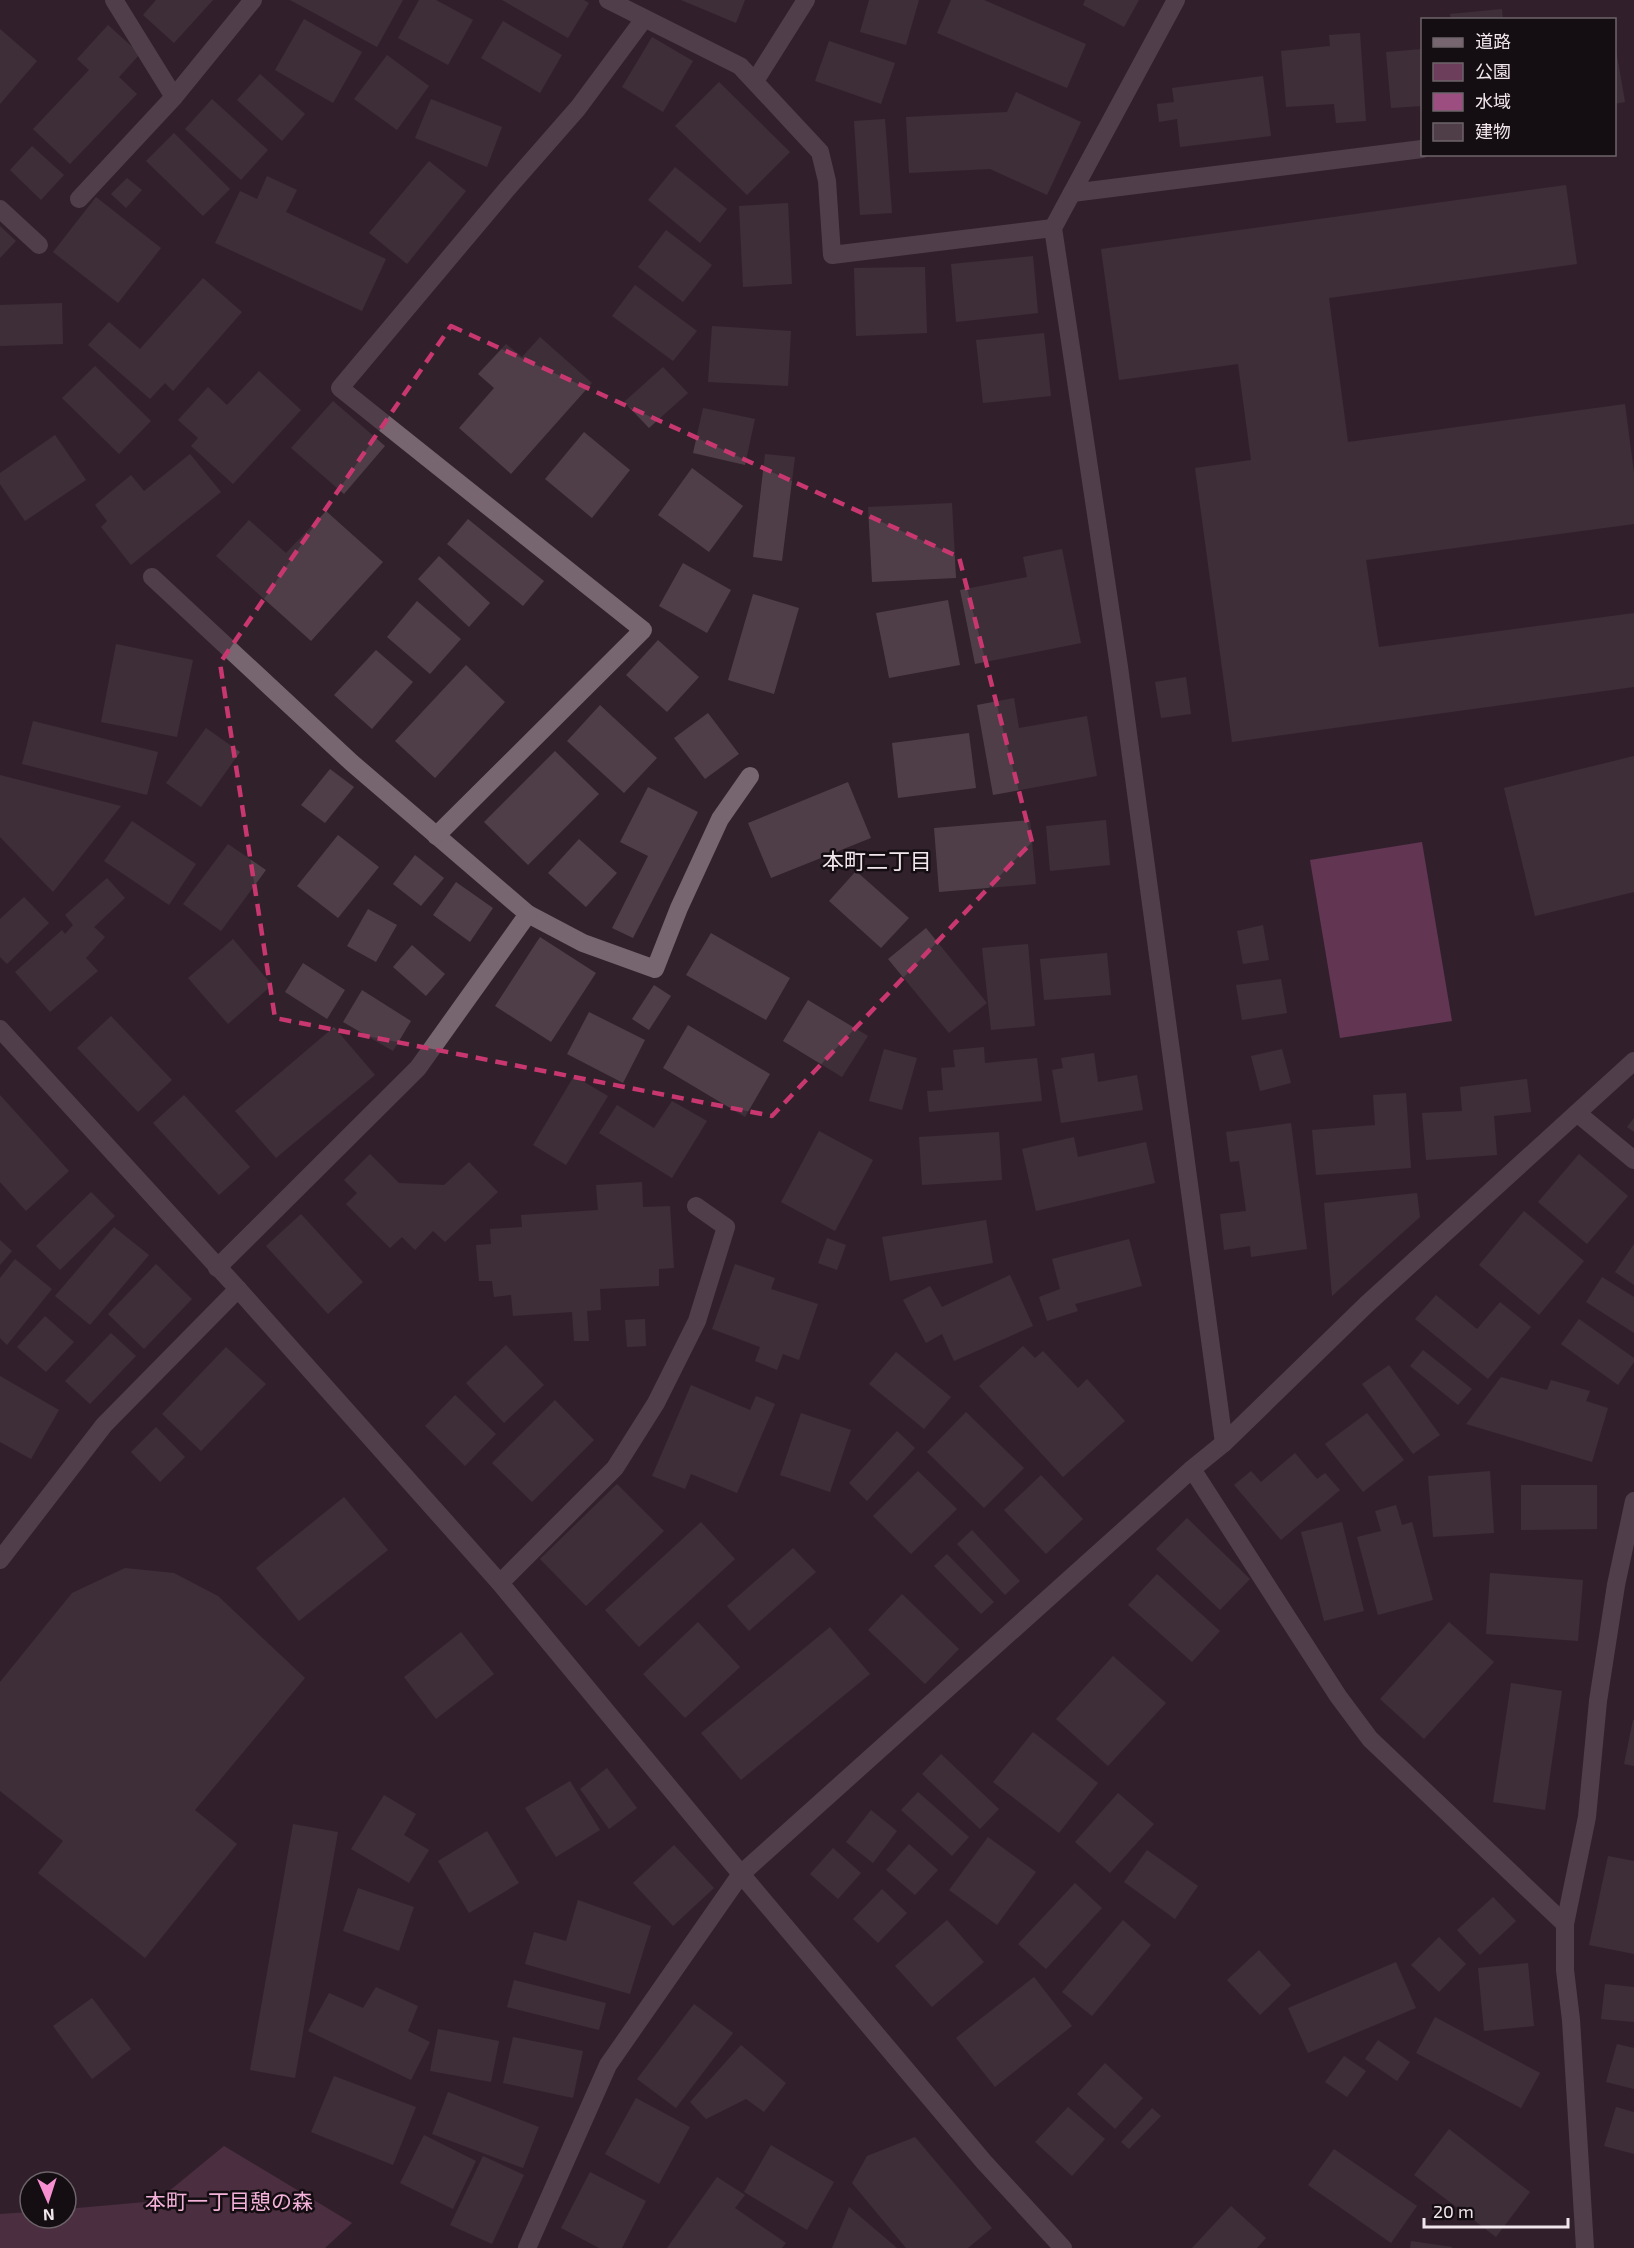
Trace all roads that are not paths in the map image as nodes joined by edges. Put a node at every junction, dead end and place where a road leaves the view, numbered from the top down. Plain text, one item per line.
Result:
1 (114, 0) edge
2 (253, 0) edge
3 (608, 0) edge
4 (806, 0) edge
5 (1176, 0) edge
6 (644, 19) junction
7 (754, 81) junction
8 (174, 97) junction
9 (1421, 148) edge
10 (1072, 193) junction
11 (79, 199) dead end
12 (0, 209) edge
13 (1053, 228) junction
14 (39, 245) dead end
15 (152, 577) dead end
16 (750, 776) dead end
17 (436, 836) junction
18 (528, 914) junction
19 (0, 1029) edge
20 (1634, 1061) edge
21 (1577, 1113) junction
22 (1634, 1160) edge
23 (696, 1206) dead end
24 (217, 1268) junction
25 (238, 1289) junction
26 (1224, 1443) junction
27 (1192, 1469) junction
28 (1634, 1501) edge
29 (0, 1560) edge
30 (500, 1583) junction
31 (741, 1874) junction
32 (1565, 1924) junction
33 (527, 2248) edge
34 (1063, 2248) edge
35 (1585, 2248) edge

1 - 8 street
2 - 8 street
3 - 6 street
4 - 7 street
5 - 10 street
6 - 7 street
6 - 17 street
7 - 13 street
8 - 11 street
9 - 10 street
10 - 13 street
12 - 14 street
13 - 26 street
15 - 17 street
16 - 18 street
17 - 18 street
18 - 24 street
19 - 24 street
20 - 21 street
21 - 22 street
21 - 26 street
23 - 30 street
24 - 25 street
25 - 29 street
25 - 30 street
26 - 27 street
27 - 31 street
27 - 32 street
28 - 32 street
30 - 31 street
31 - 33 street
31 - 34 street
32 - 35 street

